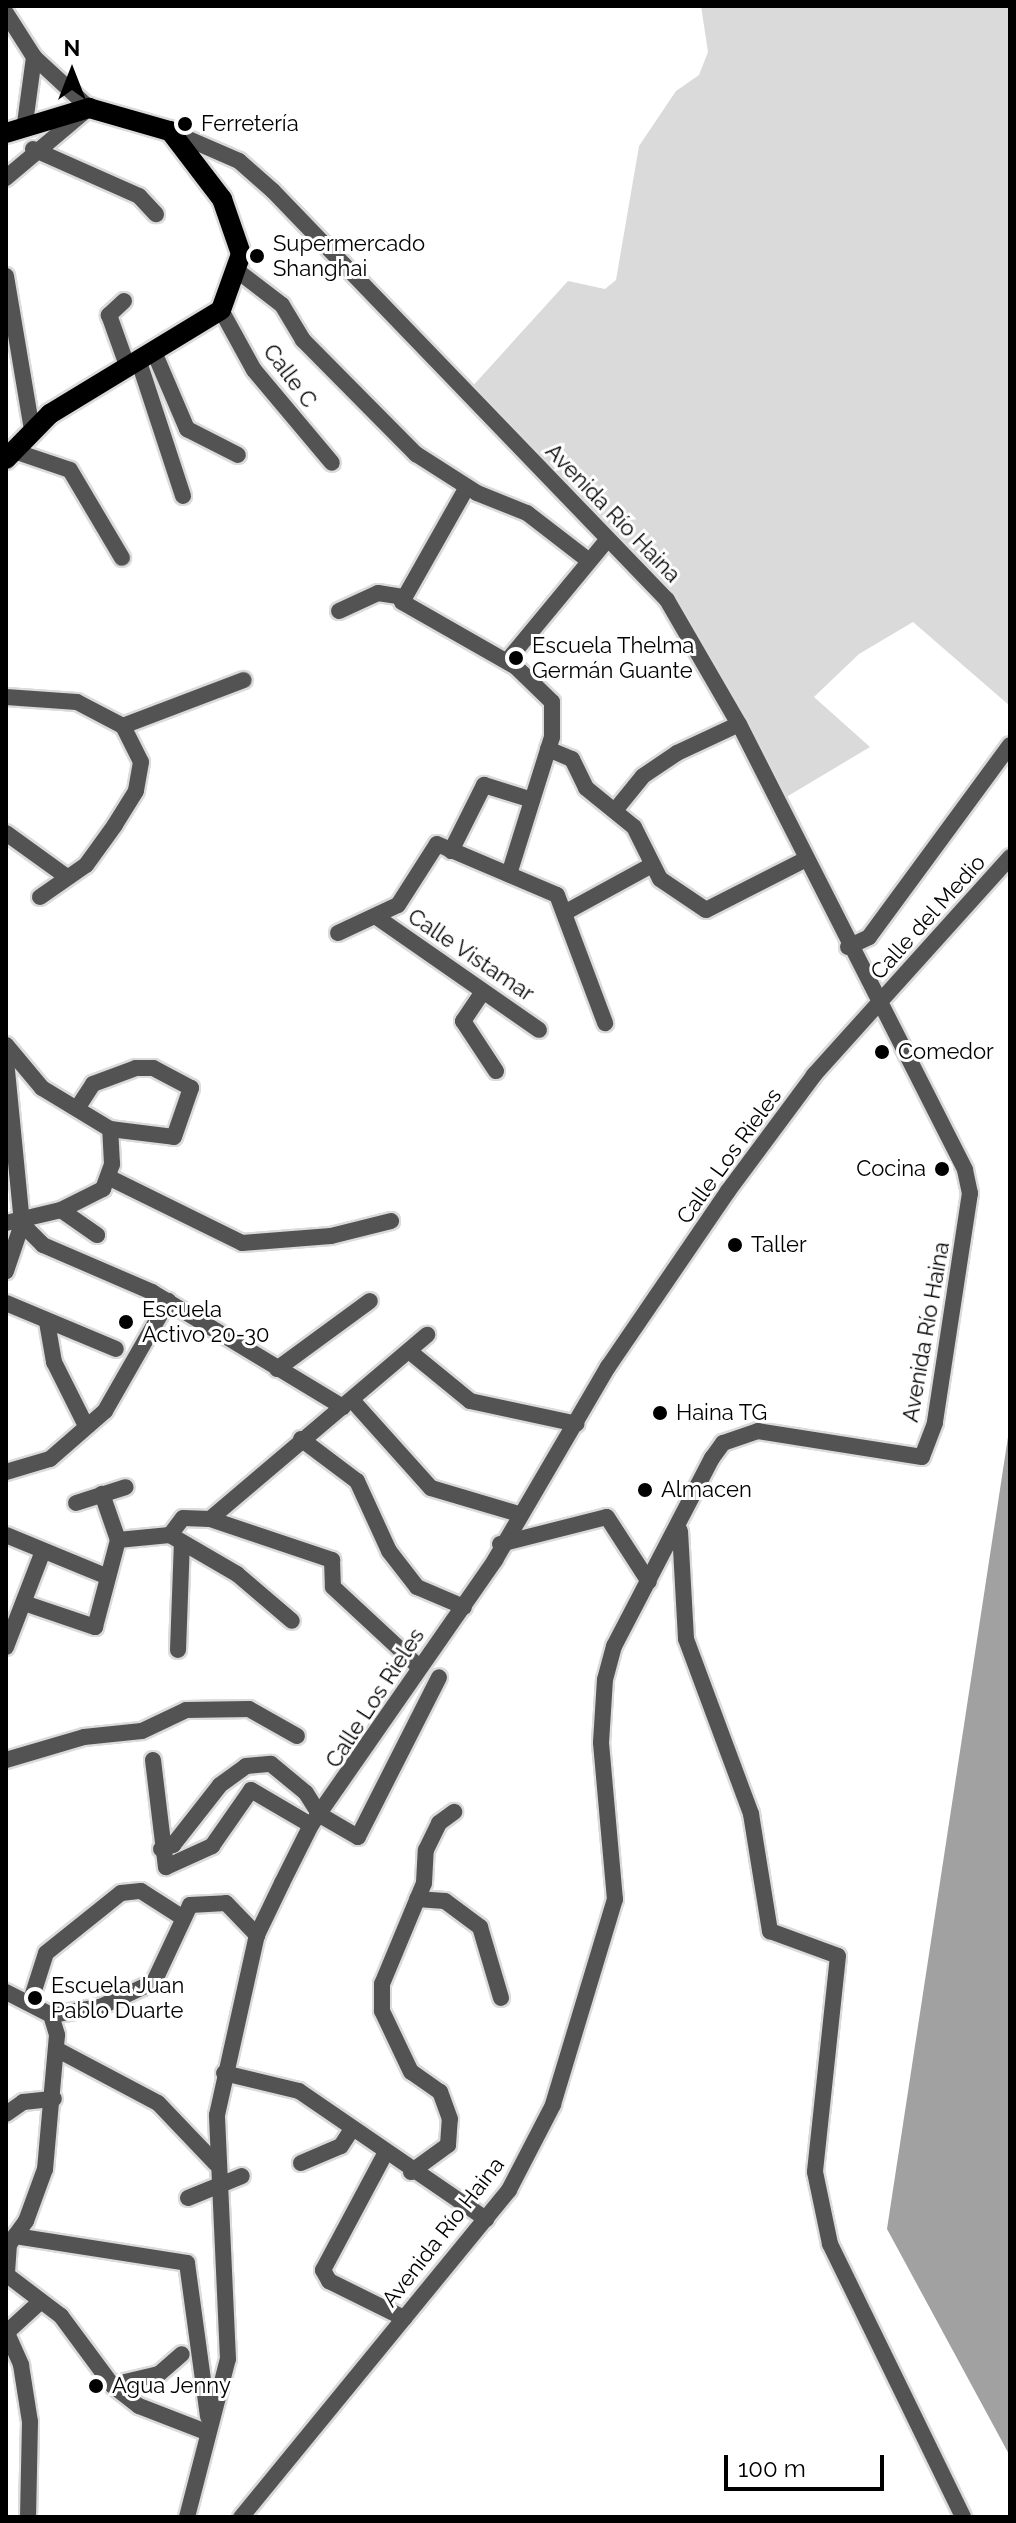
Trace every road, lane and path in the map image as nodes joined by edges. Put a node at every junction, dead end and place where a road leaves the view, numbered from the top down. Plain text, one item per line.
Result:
1 (6, 13) edge
2 (34, 57) junction
3 (89, 108) junction
4 (25, 123) junction
5 (170, 131) junction
6 (6, 133) edge
7 (33, 149) junction
8 (6, 178) edge
9 (156, 214) dead end
10 (239, 272) junction
11 (6, 276) edge
12 (124, 301) dead end
13 (221, 310) junction
14 (14, 338) edge
15 (140, 360) junction
16 (32, 429) junction
17 (9, 454) edge
18 (238, 455) dead end
19 (332, 463) dead end
20 (467, 487) junction
21 (183, 496) dead end
22 (608, 539) junction
23 (122, 558) dead end
24 (589, 561) junction
25 (403, 595) junction
26 (339, 611) dead end
27 (507, 661) junction
28 (244, 680) dead end
29 (6, 697) edge
30 (739, 724) junction
31 (123, 726) junction
32 (1010, 745) edge
33 (548, 749) junction
34 (532, 800) junction
35 (617, 808) junction
36 (6, 833) edge
37 (444, 848) junction
38 (1010, 857) edge
39 (804, 860) junction
40 (652, 865) junction
41 (509, 874) junction
42 (67, 877) junction
43 (40, 897) dead end
44 (566, 912) junction
45 (378, 918) junction
46 (338, 933) dead end
47 (848, 947) junction
48 (482, 993) junction
49 (878, 1006) junction
50 (605, 1023) dead end
51 (539, 1030) dead end
52 (6, 1045) edge
53 (6, 1060) edge
54 (496, 1071) dead end
55 (78, 1107) junction
56 (110, 1129) junction
57 (110, 1178) junction
58 (61, 1210) junction
59 (391, 1221) dead end
60 (14, 1224) edge
61 (97, 1235) dead end
62 (6, 1271) edge
63 (168, 1301) junction
64 (370, 1301) dead end
65 (6, 1303) edge
66 (47, 1322) junction
67 (427, 1335) dead end
68 (116, 1349) dead end
69 (409, 1351) junction
70 (277, 1369) junction
71 (347, 1404) junction
72 (84, 1422) junction
73 (577, 1424) junction
74 (301, 1439) junction
75 (6, 1472) edge
76 (126, 1487) dead end
77 (102, 1494) junction
78 (76, 1503) dead end
79 (519, 1514) junction
80 (210, 1519) junction
81 (680, 1529) junction
82 (6, 1535) edge
83 (176, 1539) junction
84 (118, 1540) junction
85 (500, 1544) junction
86 (43, 1551) junction
87 (108, 1577) junction
88 (649, 1582) junction
89 (27, 1604) junction
90 (464, 1607) junction
91 (292, 1621) dead end
92 (10, 1625) edge
93 (6, 1647) edge
94 (178, 1650) dead end
95 (419, 1667) junction
96 (439, 1677) dead end
97 (297, 1736) dead end
98 (153, 1760) dead end
99 (8, 1762) edge
100 (454, 1812) dead end
101 (315, 1820) junction
102 (161, 1849) junction
103 (417, 1899) junction
104 (180, 1916) junction
105 (257, 1935) junction
106 (6, 1992) edge
107 (501, 1998) dead end
108 (31, 2000) junction
109 (51, 2015) junction
110 (237, 2043) junction
111 (56, 2049) junction
112 (224, 2073) junction
113 (248, 2078) junction
114 (54, 2099) junction
115 (6, 2114) edge
116 (352, 2129) junction
117 (386, 2152) junction
118 (301, 2163) dead end
119 (216, 2164) junction
120 (411, 2172) junction
121 (242, 2176) dead end
122 (218, 2184) junction
123 (188, 2198) dead end
124 (486, 2219) junction
125 (10, 2241) edge
126 (40, 2302) junction
127 (404, 2318) junction
128 (6, 2333) edge
129 (182, 2354) dead end
130 (112, 2385) junction
131 (207, 2427) junction
132 (28, 2517) edge
133 (187, 2517) edge
134 (241, 2517) edge
135 (963, 2517) edge

1 - 2 street
2 - 3 street
2 - 4 street
3 - 4 main road
3 - 5 main road
3 - 7 street
4 - 6 main road
5 - 10 main road
5 - 22 street, Avenida Río Haina
7 - 8 street
7 - 9 street
10 - 13 main road
10 - 20 street
11 - 14 street
12 - 15 street
13 - 15 main road
13 - 19 street, Calle C
14 - 16 street
15 - 16 main road
15 - 18 street
15 - 21 street
16 - 17 main road
17 - 23 street
20 - 24 street
20 - 25 street
22 - 24 street
22 - 30 street, Avenida Río Haina
24 - 27 street
25 - 26 street
25 - 27 street
27 - 33 street
28 - 31 street
29 - 31 street
30 - 35 street
30 - 39 street, Avenida Río Haina
31 - 42 street
32 - 47 street
33 - 34 street
33 - 35 street
34 - 37 street
34 - 41 street
35 - 40 street
36 - 42 street
37 - 41 street
37 - 45 street
38 - 49 street, Calle del Medio
39 - 40 street
39 - 47 street, Avenida Río Haina
40 - 44 street
41 - 44 street
42 - 43 street
44 - 50 street
45 - 46 street
45 - 48 street, Calle Vistamar
47 - 49 street, Avenida Río Haina
48 - 51 street, Calle Vistamar
48 - 54 street
49 - 73 street, Calle Los Rieles
49 - 81 street, Avenida Río Haina
52 - 55 street
53 - 60 street
55 - 56 street
55 - 56 street
56 - 57 street
57 - 58 street
57 - 59 street
58 - 60 street
58 - 61 street
60 - 62 street
60 - 63 street
63 - 70 street
63 - 72 street
64 - 70 street
65 - 66 street
66 - 68 street
66 - 72 street
67 - 69 street
69 - 71 street
69 - 73 street
70 - 71 street
71 - 74 street
71 - 79 street
72 - 75 street
73 - 79 street, Calle Los Rieles
74 - 80 street
74 - 90 street
76 - 77 street
77 - 78 street
77 - 84 street
79 - 85 street, Calle Los Rieles
80 - 83 street
80 - 95 street
81 - 88 street, Avenida Río Haina
81 - 135 street
82 - 86 street
83 - 84 street
83 - 91 street
83 - 94 street
84 - 87 street
85 - 88 street
85 - 90 street, Calle Los Rieles
86 - 87 street
86 - 89 street
87 - 89 street
88 - 124 street, Avenida Río Haina
89 - 92 street
90 - 95 street, Calle Los Rieles
92 - 93 street
95 - 101 street, Calle Los Rieles
96 - 101 street
97 - 99 street
98 - 102 street
100 - 103 street
101 - 102 street
101 - 102 street
101 - 105 street, Calle Los Rieles
103 - 107 street
103 - 120 street
104 - 105 street
104 - 108 street
104 - 109 street
105 - 110 street, Calle Los Rieles
106 - 108 street
108 - 109 street
109 - 111 street
110 - 112 street, Calle Los Rieles
110 - 113 street
111 - 114 street
111 - 119 street
112 - 113 street
112 - 119 street, Calle Los Rieles
113 - 116 street
114 - 115 street
114 - 125 street
116 - 117 street
116 - 118 street
117 - 120 street
117 - 127 street
119 - 122 street, Calle Los Rieles
120 - 124 street
121 - 122 street
122 - 123 street
122 - 131 street, Calle Los Rieles
124 - 127 street, Avenida Río Haina
125 - 126 street
125 - 131 street
126 - 128 street
126 - 130 street
127 - 134 street, Avenida Río Haina
128 - 132 street
129 - 130 street
130 - 131 street
131 - 133 street, Calle Los Rieles

